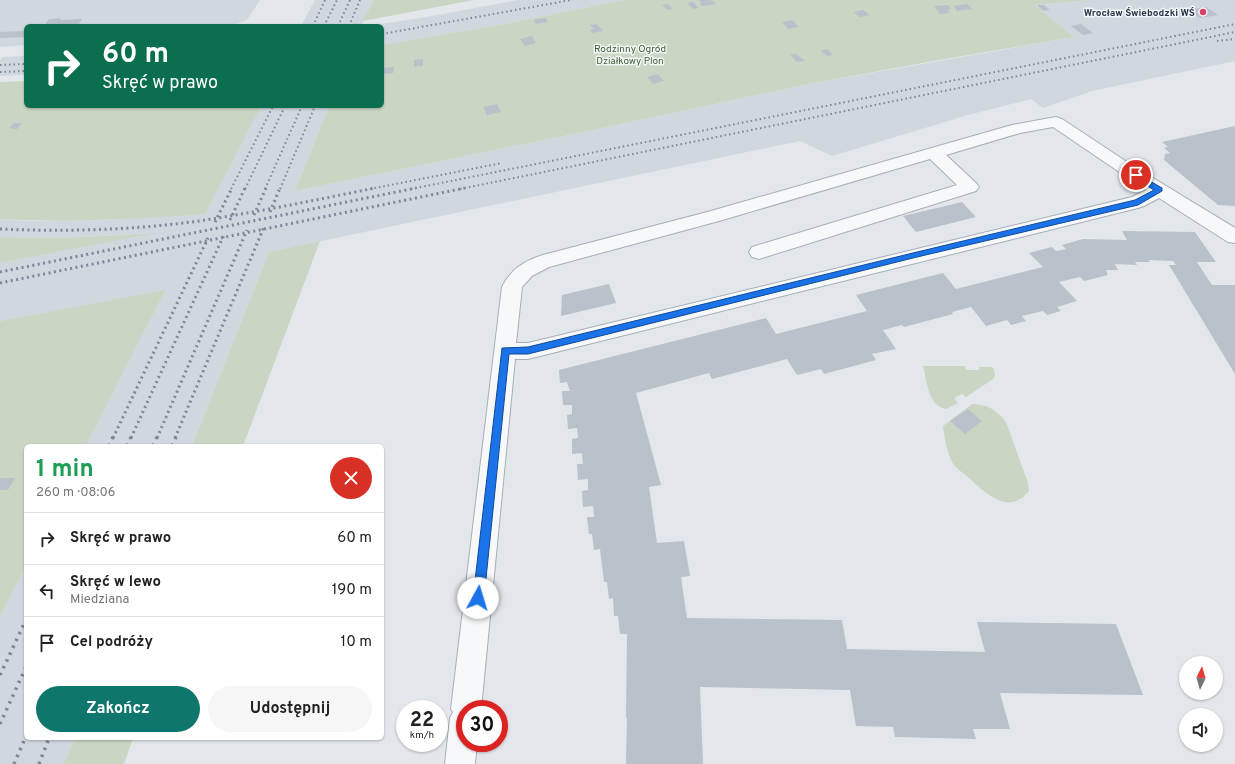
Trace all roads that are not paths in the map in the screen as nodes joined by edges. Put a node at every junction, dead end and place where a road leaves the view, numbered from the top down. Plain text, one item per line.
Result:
1 (934, 153) junction
2 (1159, 190) junction
3 (1235, 237) edge
4 (759, 252) dead end
5 (505, 351) junction
6 (467, 700) edge
7 (461, 752) edge
8 (460, 764) edge

1 - 2 street
1 - 4 street
1 - 5 street
2 - 3 street
2 - 5 street
5 - 6 street
7 - 8 street

